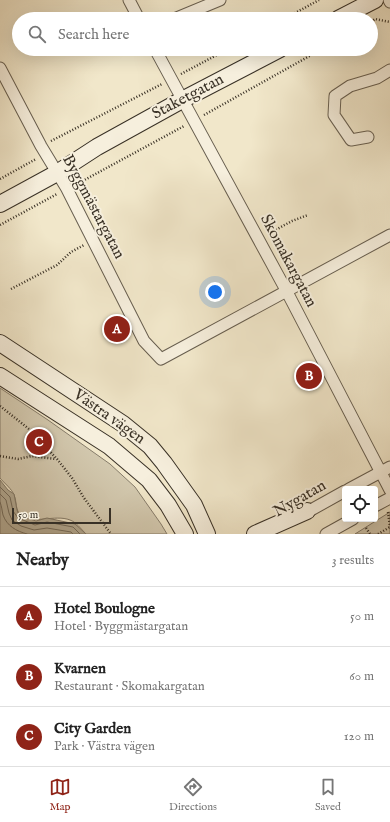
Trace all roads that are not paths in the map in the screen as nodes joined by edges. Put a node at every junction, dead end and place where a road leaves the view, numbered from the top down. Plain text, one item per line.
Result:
1 (129, 0) edge
2 (220, 0) edge
3 (375, 0) edge
4 (135, 12) edge
5 (191, 12) edge
6 (352, 12) edge
7 (159, 56) edge
8 (267, 56) edge
9 (0, 68) edge
10 (390, 70) edge
11 (182, 100) junction
12 (368, 137) dead end
13 (55, 169) junction
14 (0, 192) edge
15 (0, 204) edge
16 (389, 236) edge
17 (286, 290) junction
18 (0, 344) edge
19 (0, 376) edge
20 (385, 470) edge
21 (355, 486) edge
22 (390, 490) edge
23 (342, 493) edge
24 (390, 498) edge
25 (378, 504) edge
26 (307, 511) junction
27 (201, 519) junction
28 (347, 522) edge
29 (185, 534) edge
30 (208, 534) edge
31 (218, 534) edge
32 (255, 534) edge
33 (271, 534) edge
34 (326, 534) edge

1 - 4 street
2 - 5 street
3 - 6 main road
7 - 11 street, Skomakargatan
8 - 11 main road, Staketgatan
9 - 13 street, Byggmästargatan
10 - 12 street
11 - 13 main road, Staketgatan
11 - 17 street, Skomakargatan
13 - 14 main road, Staketgatan
13 - 15 main road, Staketgatan
13 - 17 street, Byggmästargatan
16 - 17 street
17 - 20 street, Skomakargatan
18 - 27 main road, Västra vägen
19 - 29 main road, Västra vägen
20 - 21 street, Nygatan
20 - 22 street, Skomakargatan
23 - 26 street, Nygatan
24 - 25 street
26 - 32 main road
26 - 33 street, Nygatan
27 - 30 main road, Västra vägen
27 - 31 main road
28 - 34 street

